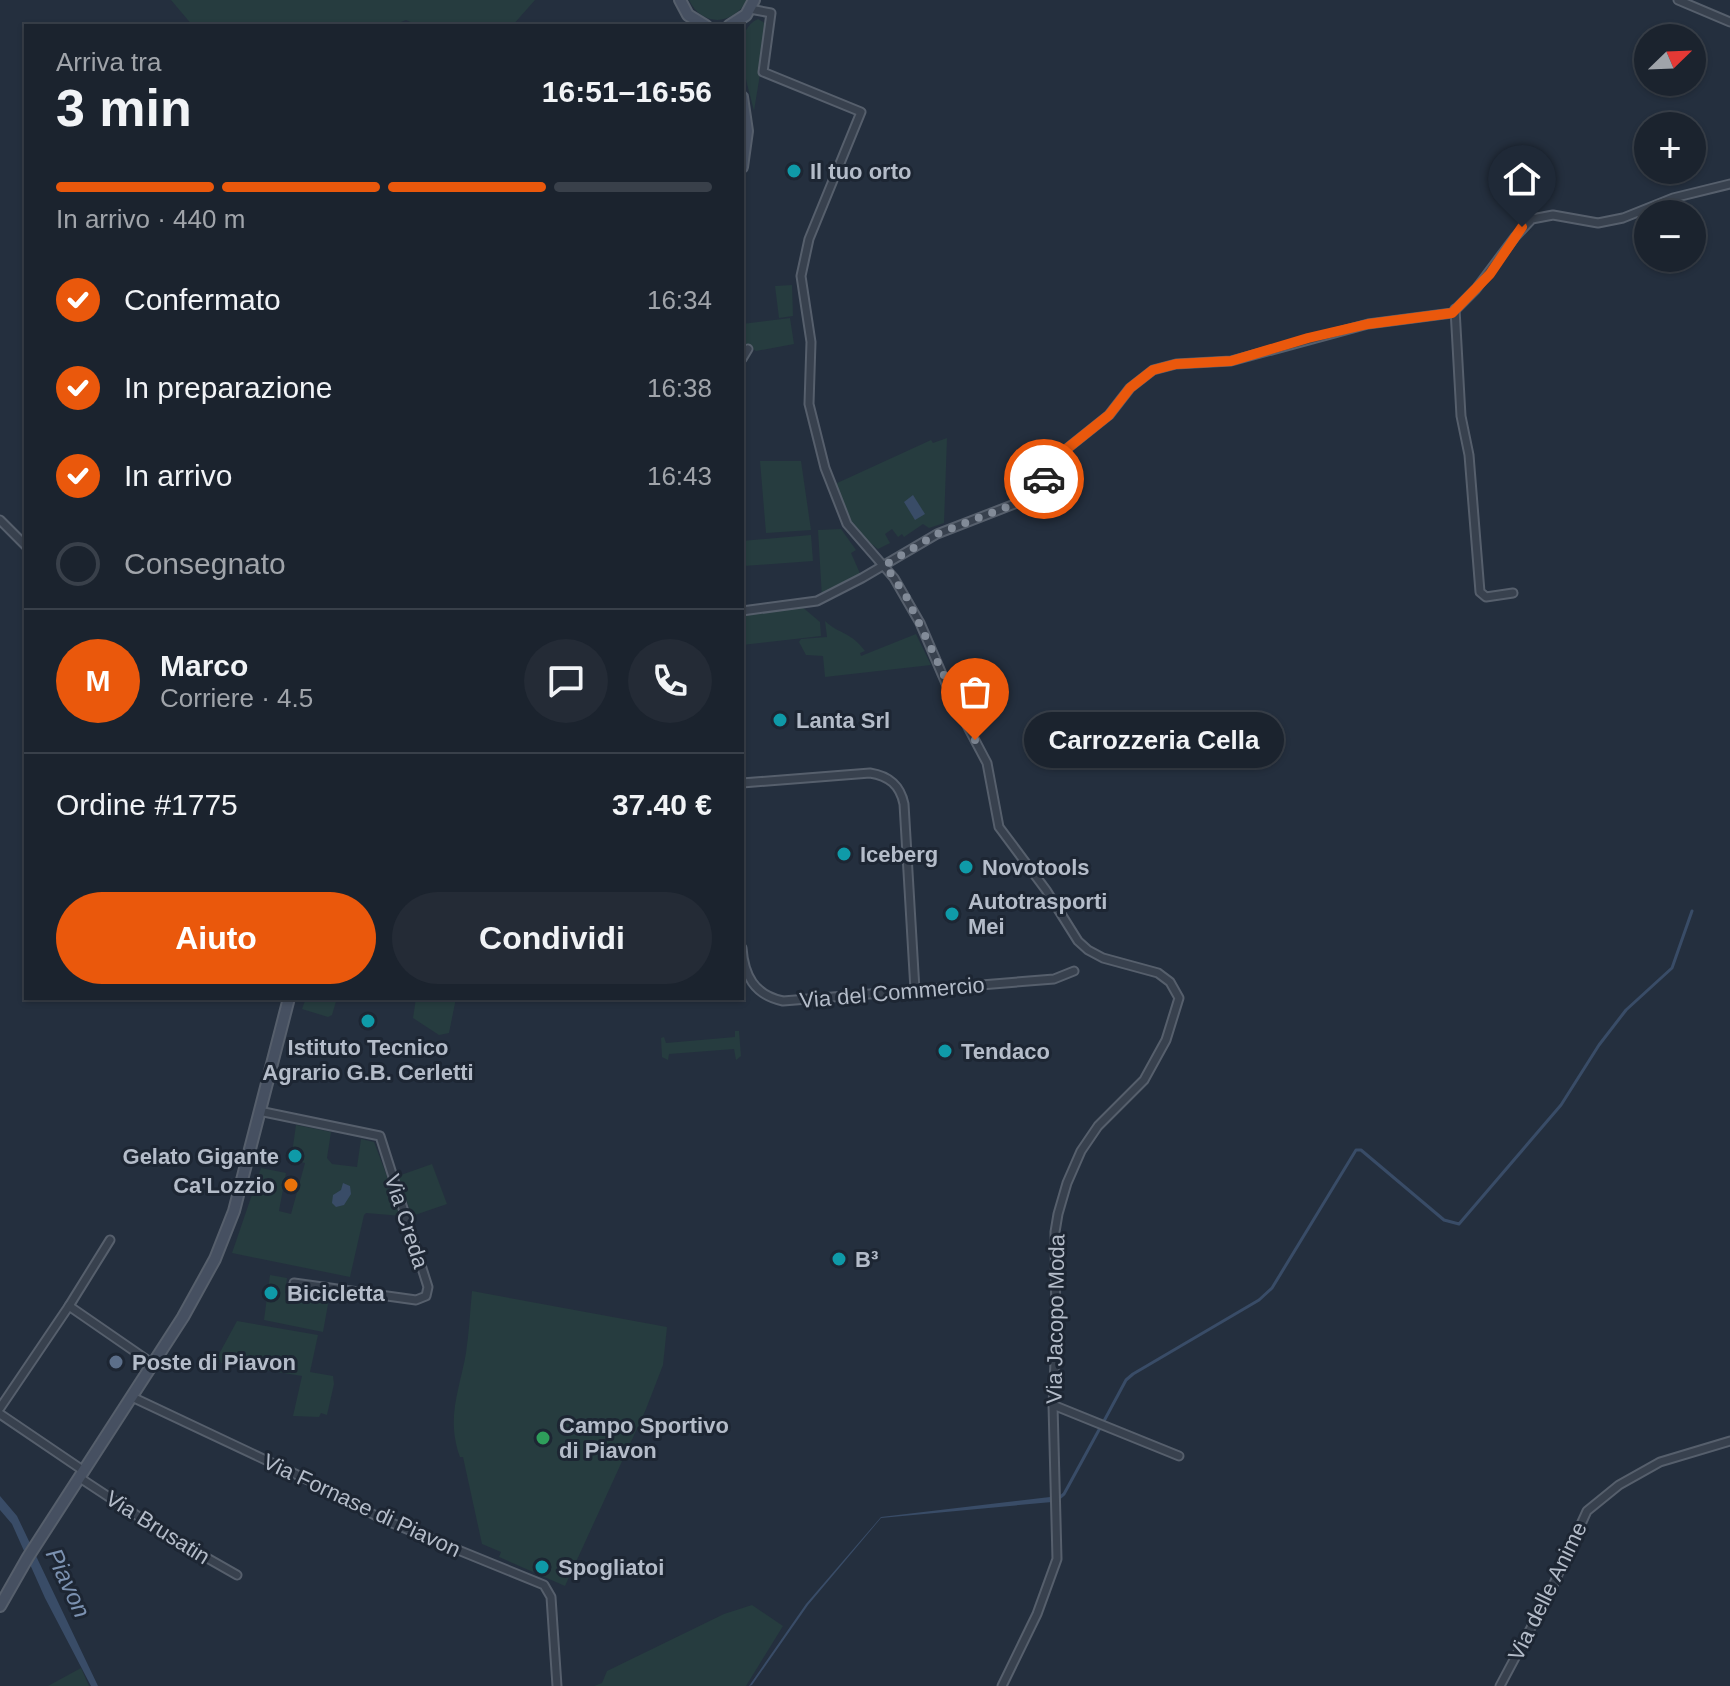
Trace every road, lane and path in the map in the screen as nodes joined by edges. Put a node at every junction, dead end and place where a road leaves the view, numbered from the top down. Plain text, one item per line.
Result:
1 (680, 0) edge
2 (1678, 0) edge
3 (752, 5) edge
4 (1730, 22) edge
5 (740, 23) edge
6 (702, 24) edge
7 (744, 111) edge
8 (744, 153) edge
9 (1730, 184) edge
10 (1455, 309) junction
11 (748, 349) dead end
12 (744, 356) edge
13 (0, 520) edge
14 (24, 544) edge
15 (885, 565) junction
16 (1513, 593) dead end
17 (744, 611) edge
18 (744, 783) edge
19 (744, 960) edge
20 (1074, 971) dead end
21 (915, 990) junction
22 (288, 1000) edge
23 (259, 1111) junction
24 (110, 1240) dead end
25 (294, 1283) dead end
26 (69, 1306) junction
27 (153, 1364) junction
28 (132, 1397) junction
29 (1053, 1405) junction
30 (0, 1411) edge
31 (1730, 1441) edge
32 (1179, 1456) dead end
33 (82, 1474) junction
34 (237, 1575) dead end
35 (16, 1578) junction
36 (0, 1594) edge
37 (0, 1606) edge
38 (557, 1686) edge
39 (1002, 1686) edge
40 (1500, 1686) edge

1 - 6 main road
2 - 4 street
3 - 5 main road
3 - 15 street, Via Jacopo Moda
7 - 8 main road
9 - 10 street
10 - 15 street
10 - 16 street
11 - 12 street
13 - 14 street
15 - 17 street
15 - 29 street, Via Jacopo Moda
18 - 21 street
19 - 21 street, Via del Commercio
20 - 21 street, Via del Commercio
22 - 23 main road
23 - 25 street, Via Creda
23 - 27 main road
24 - 26 street
26 - 27 street
26 - 30 street
27 - 28 main road
28 - 33 main road
28 - 38 street, Via Fornase di Piavon
29 - 32 street
29 - 39 street, Via Jacopo Moda
30 - 33 street, Via Brusatin
31 - 40 street, Via delle Anime
33 - 34 street, Via Brusatin
33 - 35 main road
35 - 36 main road
35 - 37 main road

